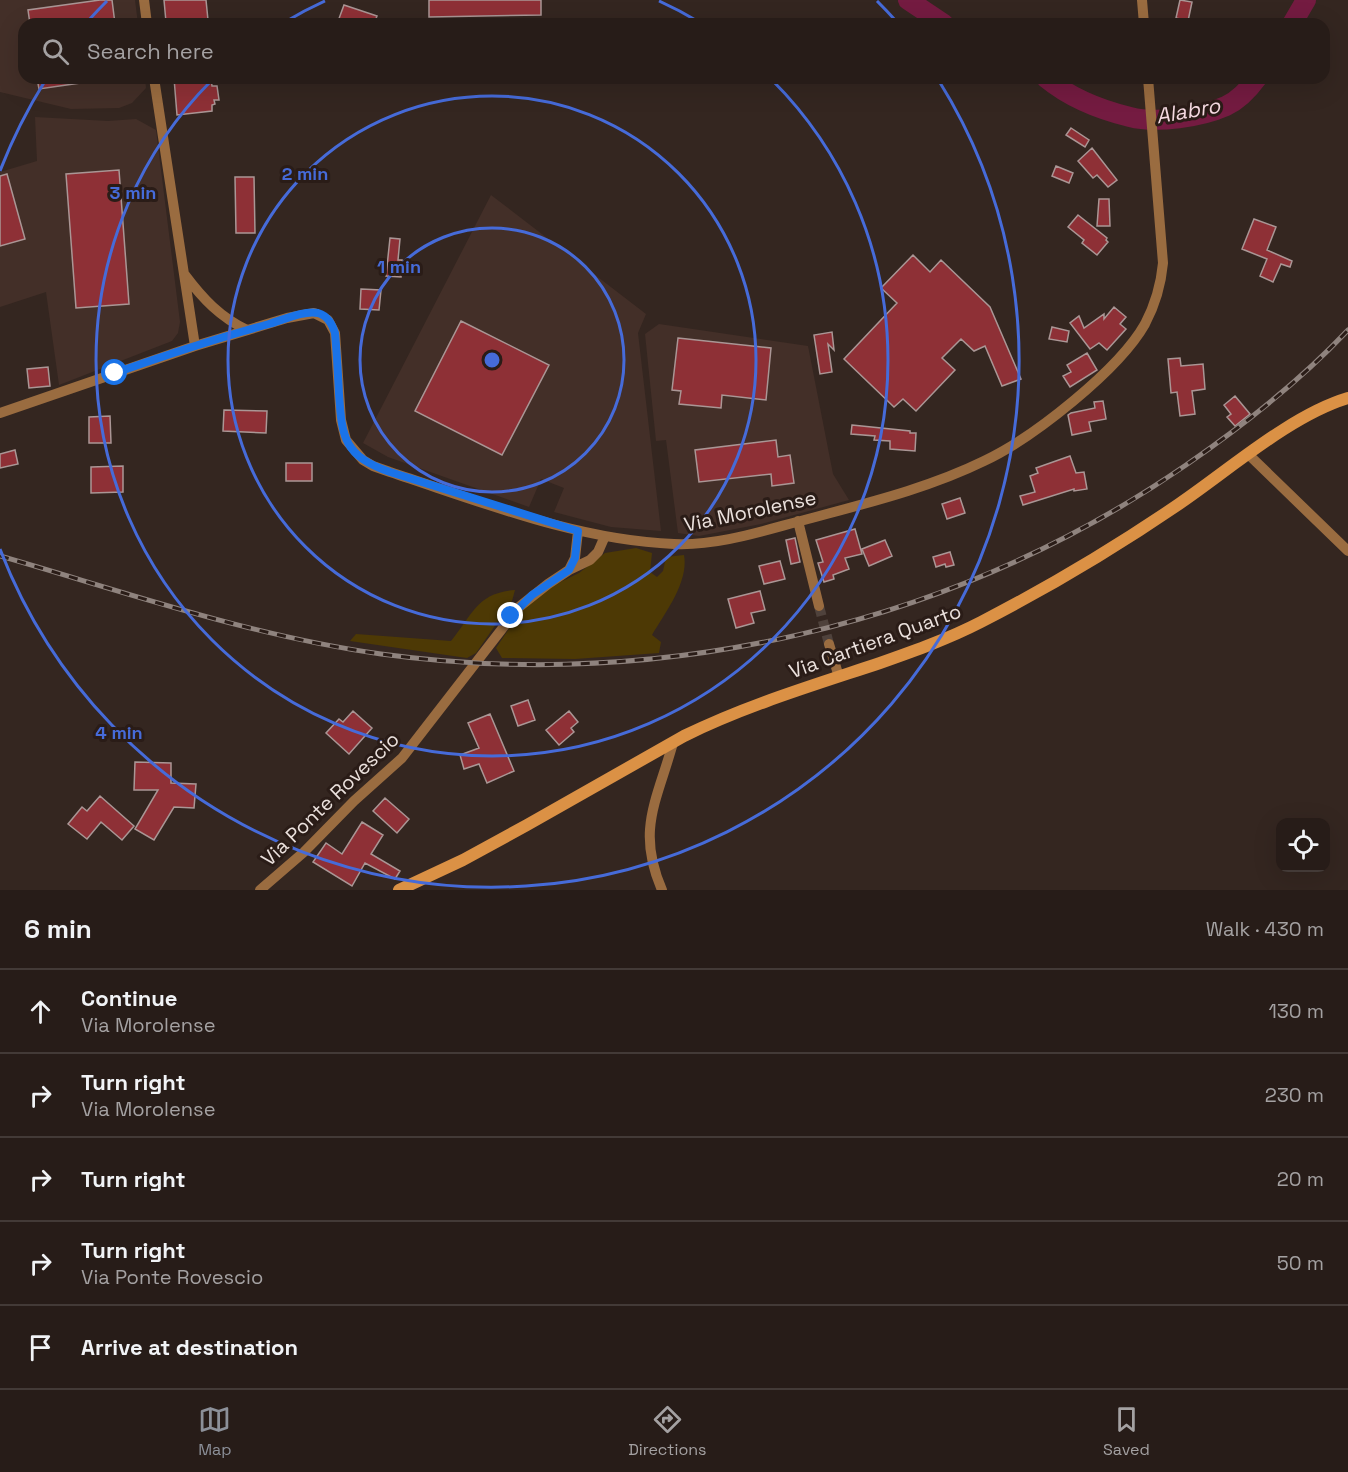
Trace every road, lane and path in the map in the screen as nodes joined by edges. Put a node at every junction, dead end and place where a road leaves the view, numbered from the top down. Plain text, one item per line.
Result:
1 (144, 0) edge
2 (1142, 0) edge
3 (146, 18) edge
4 (1144, 18) edge
5 (155, 84) edge
6 (1149, 84) edge
7 (183, 272) junction
8 (247, 330) junction
9 (195, 346) junction
10 (1348, 399) edge
11 (0, 413) edge
12 (1249, 455) junction
13 (798, 521) junction
14 (578, 531) junction
15 (605, 536) junction
16 (1348, 551) edge
17 (569, 570) junction
18 (819, 606) tunnel mouth
19 (830, 644) tunnel mouth
20 (839, 677) junction
21 (673, 743) junction
22 (260, 890) edge
23 (399, 890) edge
24 (662, 890) edge

1 - 3 street
2 - 4 street
5 - 7 street
6 - 13 street, Via Morolense
7 - 8 street
7 - 9 street
8 - 9 street, Via Morolense
8 - 14 street, Via Morolense
9 - 11 street, Via Morolense
10 - 12 street, Via Cartiera Quarto
12 - 16 street
12 - 20 street, Via Cartiera Quarto
13 - 15 street, Via Morolense
13 - 18 street
14 - 15 street, Via Morolense
14 - 17 street
15 - 17 street
17 - 22 street, Via Ponte Rovescio
19 - 20 street
20 - 21 street, Via Cartiera Quarto
21 - 23 street, Via Cartiera Quarto
21 - 24 street

